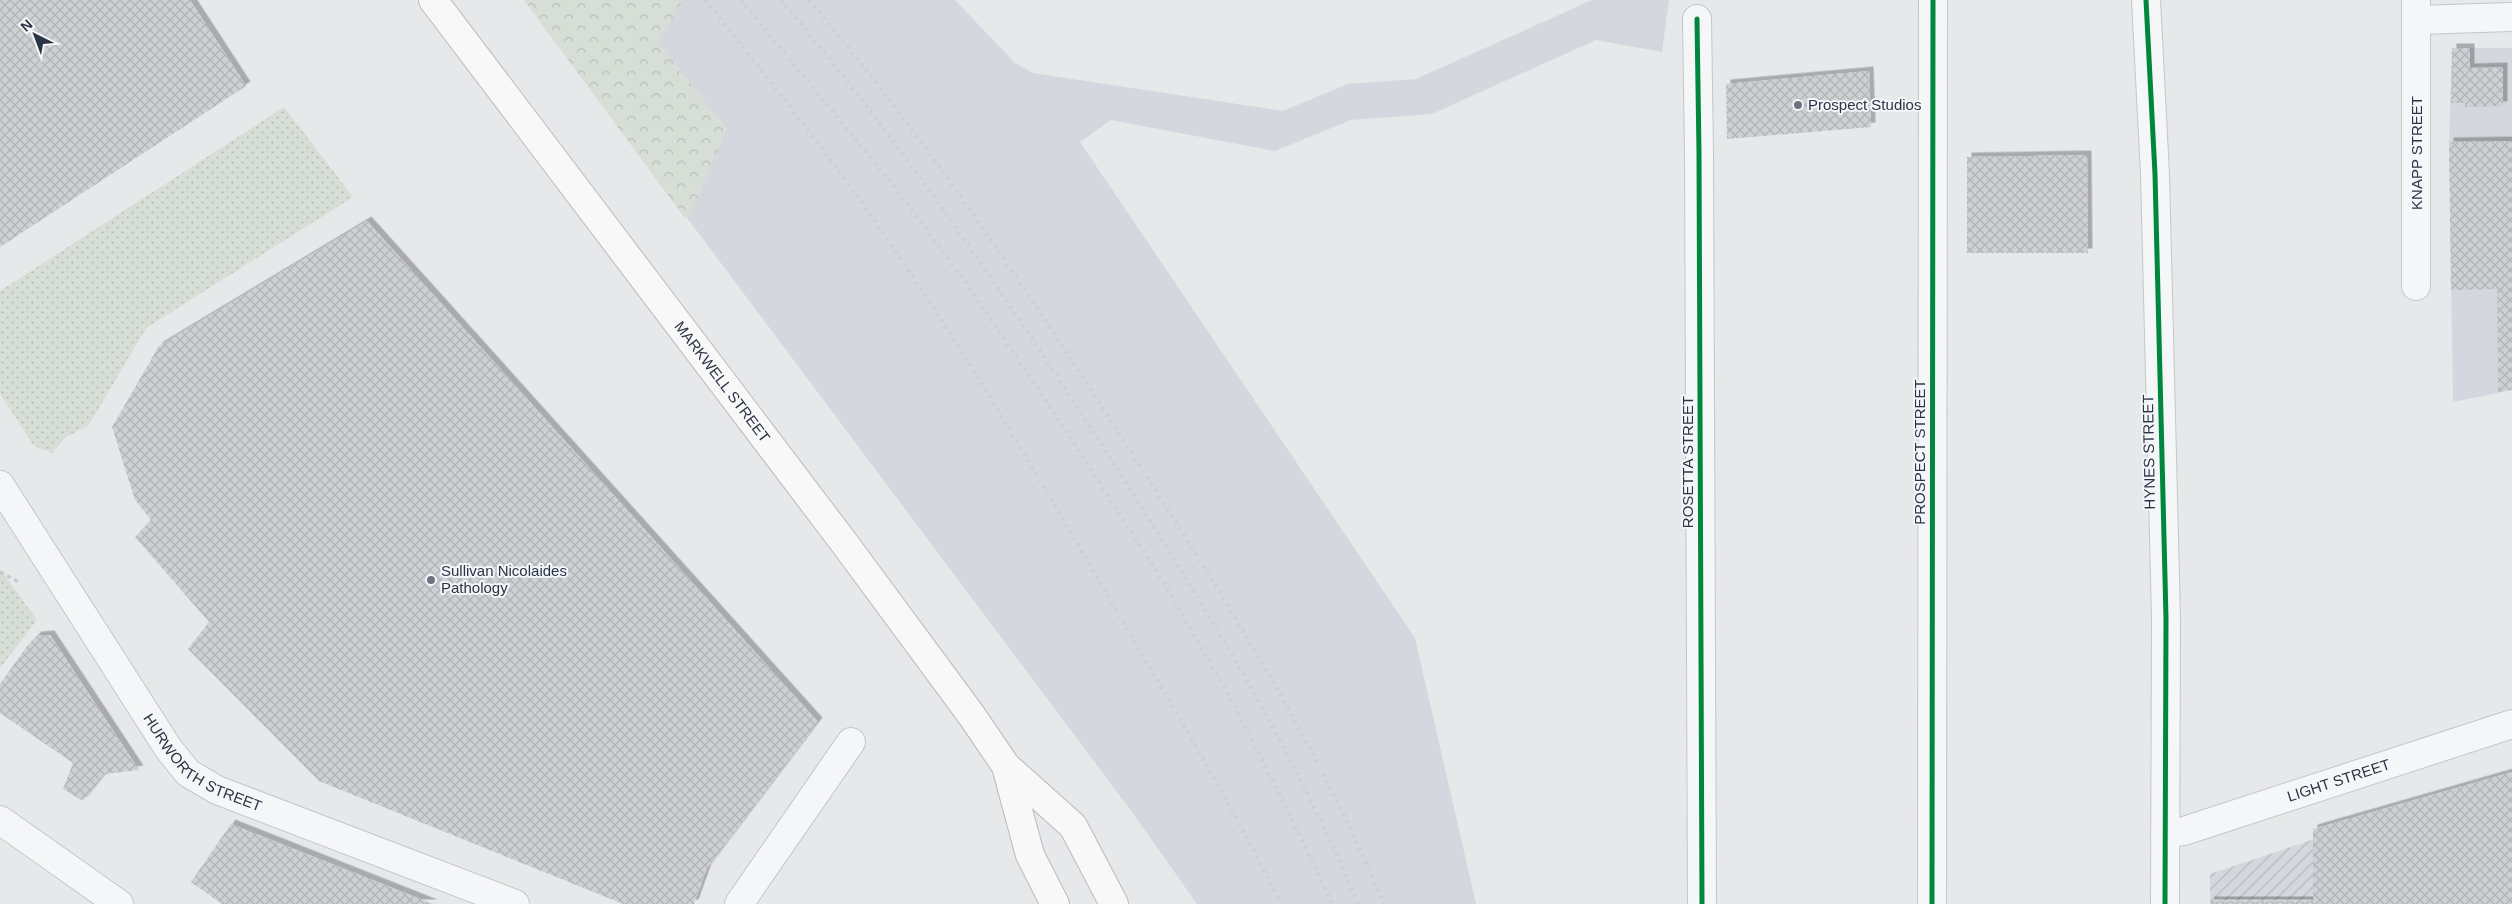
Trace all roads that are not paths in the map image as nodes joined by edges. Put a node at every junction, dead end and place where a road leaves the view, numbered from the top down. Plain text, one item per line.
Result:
1 (434, 0) edge
2 (1933, 0) edge
3 (2146, 0) edge
4 (2417, 10) edge
5 (2512, 17) edge
6 (1697, 19) dead end
7 (2416, 286) dead end
8 (0, 485) edge
9 (2512, 724) edge
10 (851, 742) dead end
11 (1006, 766) junction
12 (0, 820) edge
13 (2165, 834) junction
14 (119, 904) edge
15 (515, 904) edge
16 (739, 904) edge
17 (1055, 904) edge
18 (1114, 904) edge
19 (1702, 904) edge
20 (1932, 904) edge
21 (2165, 904) edge

1 - 11 highway, MARKWELL STREET
2 - 20 street, PROSPECT STREET
3 - 13 street, HYNES STREET
4 - 5 street, KNAPP STREET
4 - 7 street, KNAPP STREET
6 - 19 street, ROSETTA STREET
8 - 15 street, HURWORTH STREET
9 - 13 street, LIGHT STREET
10 - 16 street
11 - 17 highway, MARKWELL STREET
11 - 18 highway, MARKWELL STREET
12 - 14 street
13 - 21 street, HYNES STREET

